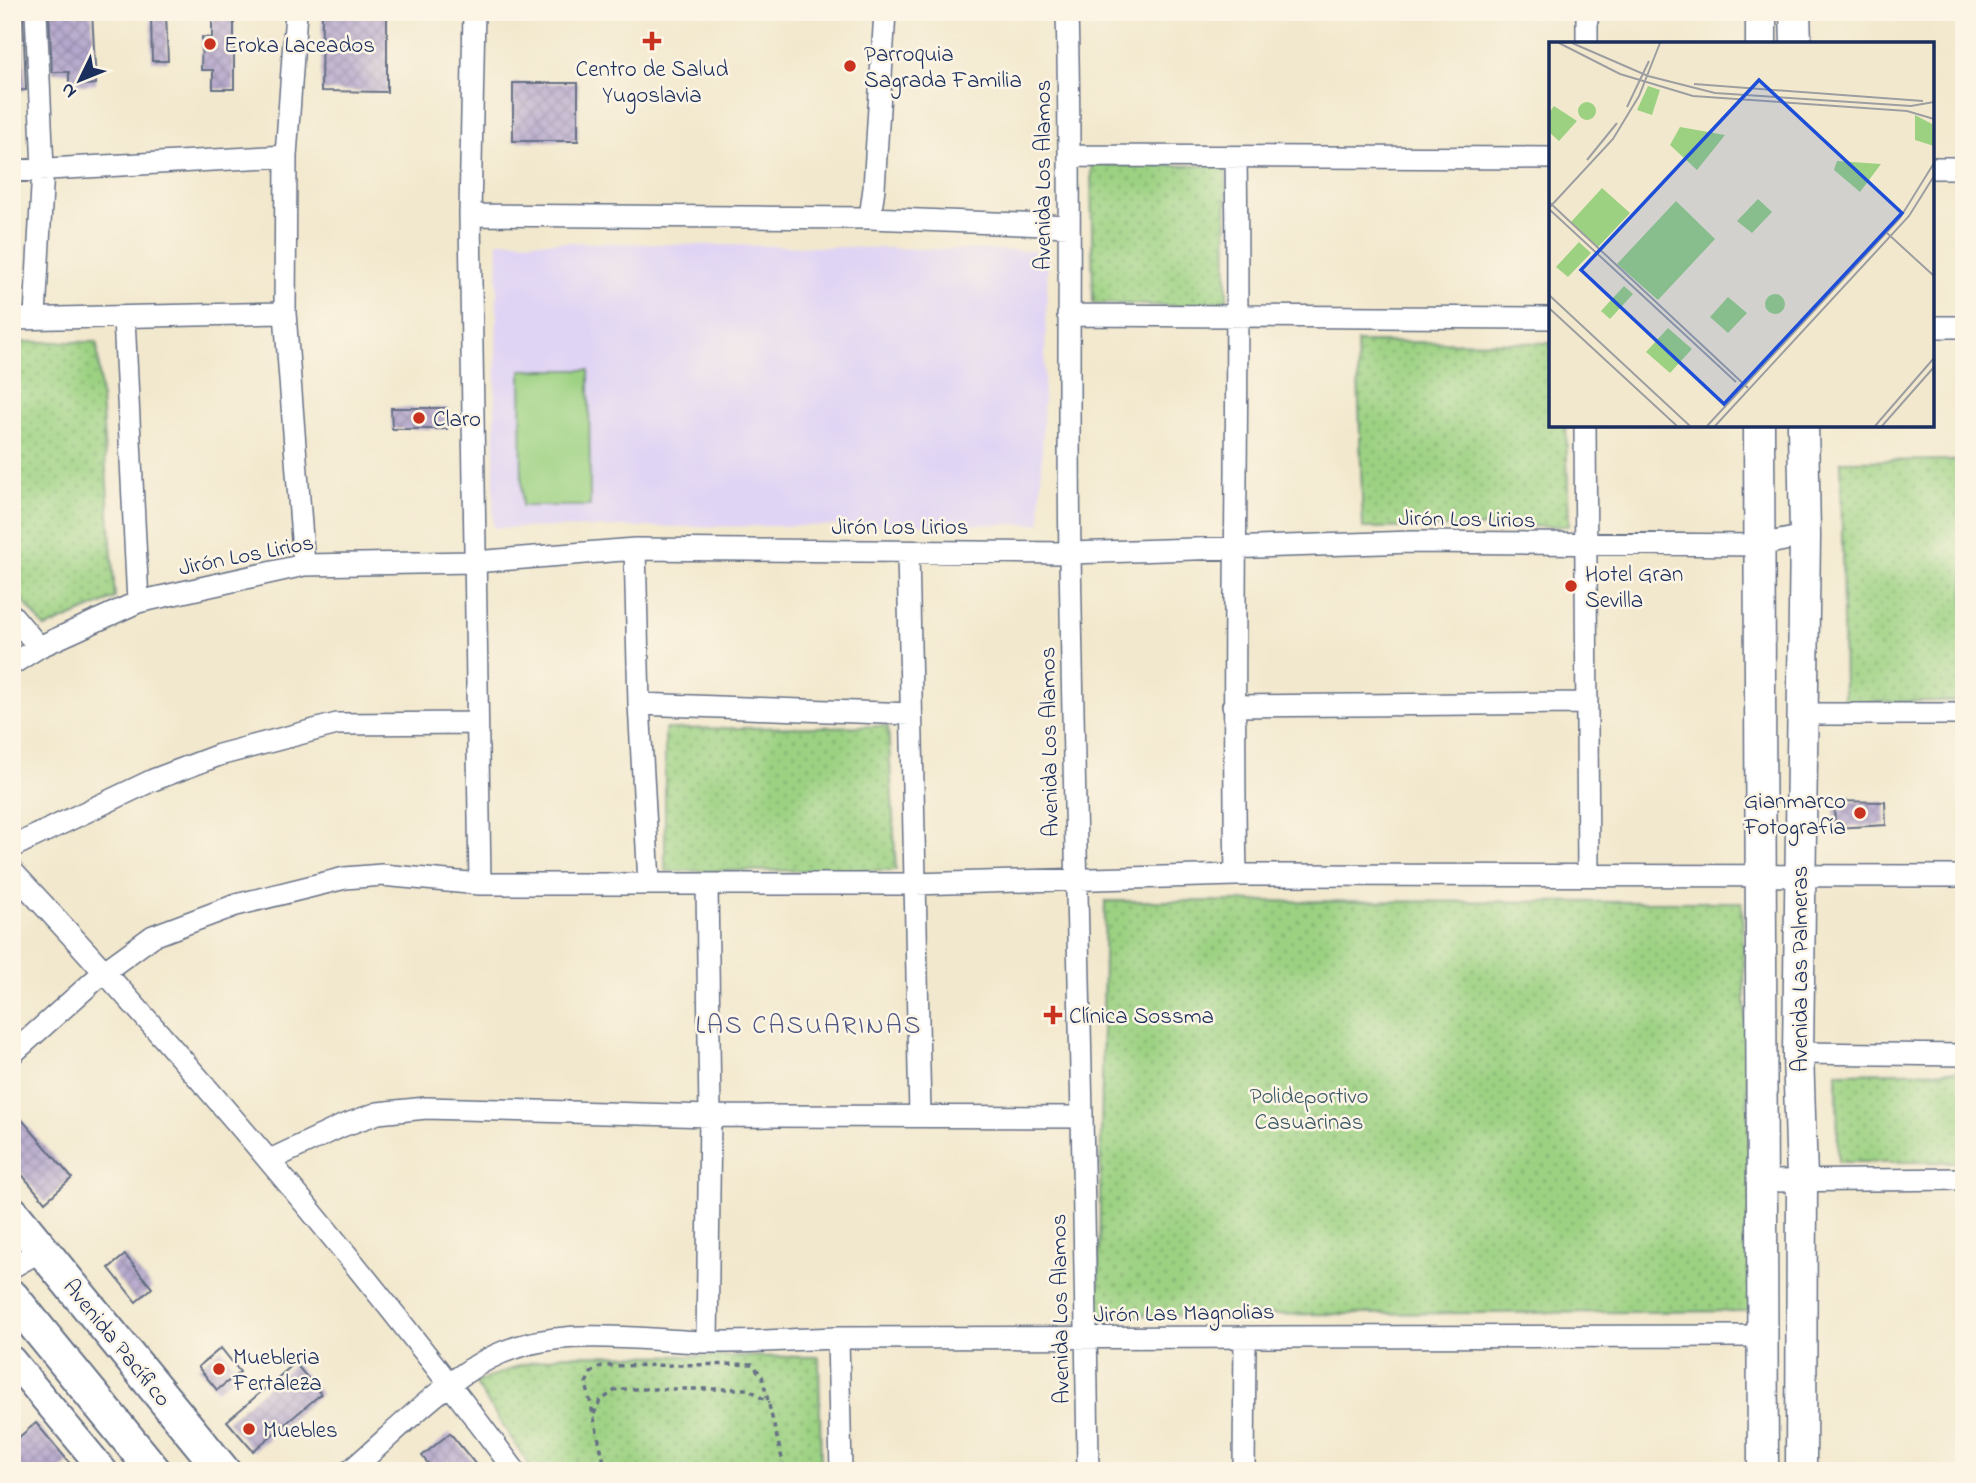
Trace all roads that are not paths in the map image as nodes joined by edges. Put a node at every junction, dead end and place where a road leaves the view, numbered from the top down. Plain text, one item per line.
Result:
1 (36, 12) edge
2 (296, 12) edge
3 (474, 12) edge
4 (885, 12) edge
5 (1067, 12) edge
6 (1587, 12) edge
7 (1760, 12) edge
8 (1795, 12) edge
9 (1587, 42) edge
10 (1760, 42) edge
11 (1796, 42) edge
12 (286, 156) junction
13 (1071, 156) junction
14 (1549, 158) edge
15 (1236, 159) junction
16 (1934, 168) edge
17 (1964, 168) edge
18 (43, 169) junction
19 (12, 172) edge
20 (470, 215) junction
21 (870, 218) junction
22 (1069, 226) junction
23 (285, 313) junction
24 (1068, 315) junction
25 (1239, 315) junction
26 (35, 316) junction
27 (124, 318) junction
28 (1549, 318) edge
29 (12, 319) edge
30 (1934, 327) edge
31 (1964, 327) edge
32 (1585, 427) edge
33 (1759, 427) edge
34 (1803, 427) edge
35 (1805, 536) junction
36 (1759, 545) junction
37 (1586, 546) junction
38 (635, 549) junction
39 (1234, 549) junction
40 (908, 553) junction
41 (1070, 553) junction
42 (474, 562) junction
43 (304, 565) junction
44 (138, 602) junction
45 (12, 615) edge
46 (39, 647) junction
47 (12, 664) edge
48 (1586, 703) junction
49 (639, 704) junction
50 (1233, 706) junction
51 (911, 714) junction
52 (1801, 714) junction
53 (1964, 714) edge
54 (476, 723) junction
55 (12, 846) edge
56 (12, 871) edge
57 (1588, 874) junction
58 (1236, 875) junction
59 (1762, 875) junction
60 (1800, 875) junction
61 (1964, 876) edge
62 (1077, 880) junction
63 (649, 882) junction
64 (480, 884) junction
65 (707, 884) junction
66 (914, 884) junction
67 (106, 971) junction
68 (1798, 1053) junction
69 (12, 1054) edge
70 (1964, 1055) edge
71 (710, 1116) junction
72 (920, 1116) junction
73 (1082, 1116) junction
74 (270, 1160) junction
75 (1802, 1178) junction
76 (1964, 1179) edge
77 (1762, 1181) junction
78 (12, 1213) edge
79 (42, 1250) junction
80 (12, 1267) edge
81 (12, 1297) edge
82 (1762, 1336) junction
83 (838, 1338) junction
84 (1245, 1338) junction
85 (1087, 1340) junction
86 (707, 1342) junction
87 (12, 1360) edge
88 (451, 1385) junction
89 (136, 1464) edge
90 (104, 1471) edge
91 (223, 1471) edge
92 (350, 1471) edge
93 (515, 1471) edge
94 (841, 1471) edge
95 (1088, 1471) edge
96 (1244, 1471) edge
97 (1763, 1471) edge
98 (1801, 1471) edge

1 - 18 street
2 - 12 street
3 - 20 street
4 - 21 street
5 - 13 street, Avenida Los Alamos
6 - 9 street
7 - 10 main road
8 - 11 main road
12 - 18 street
12 - 23 street
13 - 15 street
13 - 22 street, Avenida Los Alamos
14 - 15 street
15 - 25 street
16 - 17 street
18 - 19 street
18 - 26 street
20 - 21 street
20 - 42 street
21 - 22 street
22 - 24 street, Avenida Los Alamos
23 - 27 street
23 - 43 street
24 - 25 street
24 - 41 street, Avenida Los Alamos
25 - 28 street
25 - 39 street
26 - 27 street
26 - 29 street
27 - 44 street
30 - 31 street
32 - 37 street
33 - 36 main road, Avenida Las Palmeras
34 - 35 main road, Avenida Las Palmeras
35 - 36 street, Jirón Los Lirios
35 - 52 main road, Avenida Las Palmeras
36 - 37 street, Jirón Los Lirios
36 - 59 main road, Avenida Las Palmeras
37 - 39 street, Jirón Los Lirios
37 - 48 street
38 - 40 street, Jirón Los Lirios
38 - 42 street, Jirón Los Lirios
38 - 49 street
39 - 41 street, Jirón Los Lirios
39 - 50 street
40 - 41 street, Jirón Los Lirios
40 - 51 street
41 - 62 street, Avenida Los Alamos
42 - 43 street, Jirón Los Lirios
42 - 54 street
43 - 44 street, Jirón Los Lirios
44 - 46 street, Jirón Los Lirios
45 - 46 street
46 - 47 street, Jirón Los Lirios
48 - 50 street
48 - 57 street
49 - 51 street
49 - 63 street
50 - 58 street
51 - 66 street
52 - 53 street
52 - 60 main road, Avenida Las Palmeras
54 - 55 street
54 - 64 street
56 - 67 street
57 - 58 street
57 - 59 street
58 - 62 street
59 - 60 street
59 - 77 main road, Avenida Las Palmeras
60 - 61 street
60 - 68 main road, Avenida Las Palmeras
62 - 66 street
62 - 73 street, Avenida Los Alamos
63 - 64 street
63 - 65 street
64 - 67 street
65 - 66 street
65 - 71 street
66 - 72 street
67 - 69 street
67 - 74 street
68 - 70 street
68 - 75 main road, Avenida Las Palmeras
71 - 72 street
71 - 74 street
71 - 86 street
72 - 73 street
73 - 85 street, Avenida Los Alamos
74 - 88 street
75 - 76 street
75 - 77 street
75 - 98 main road, Avenida Las Palmeras
77 - 82 main road, Avenida Las Palmeras
78 - 79 main road, Avenida Pacífico
79 - 80 street
79 - 91 main road, Avenida Pacífico
81 - 89 main road
82 - 84 street, Jirón Las Magnolias
82 - 97 main road, Avenida Las Palmeras
83 - 85 street, Jirón Las Magnolias
83 - 86 street, Jirón Las Magnolias
83 - 94 street
84 - 85 street, Jirón Las Magnolias
84 - 96 street
85 - 95 street, Avenida Los Alamos
86 - 88 street, Jirón Las Magnolias
87 - 90 street
88 - 92 street, Jirón Las Magnolias
88 - 93 street

